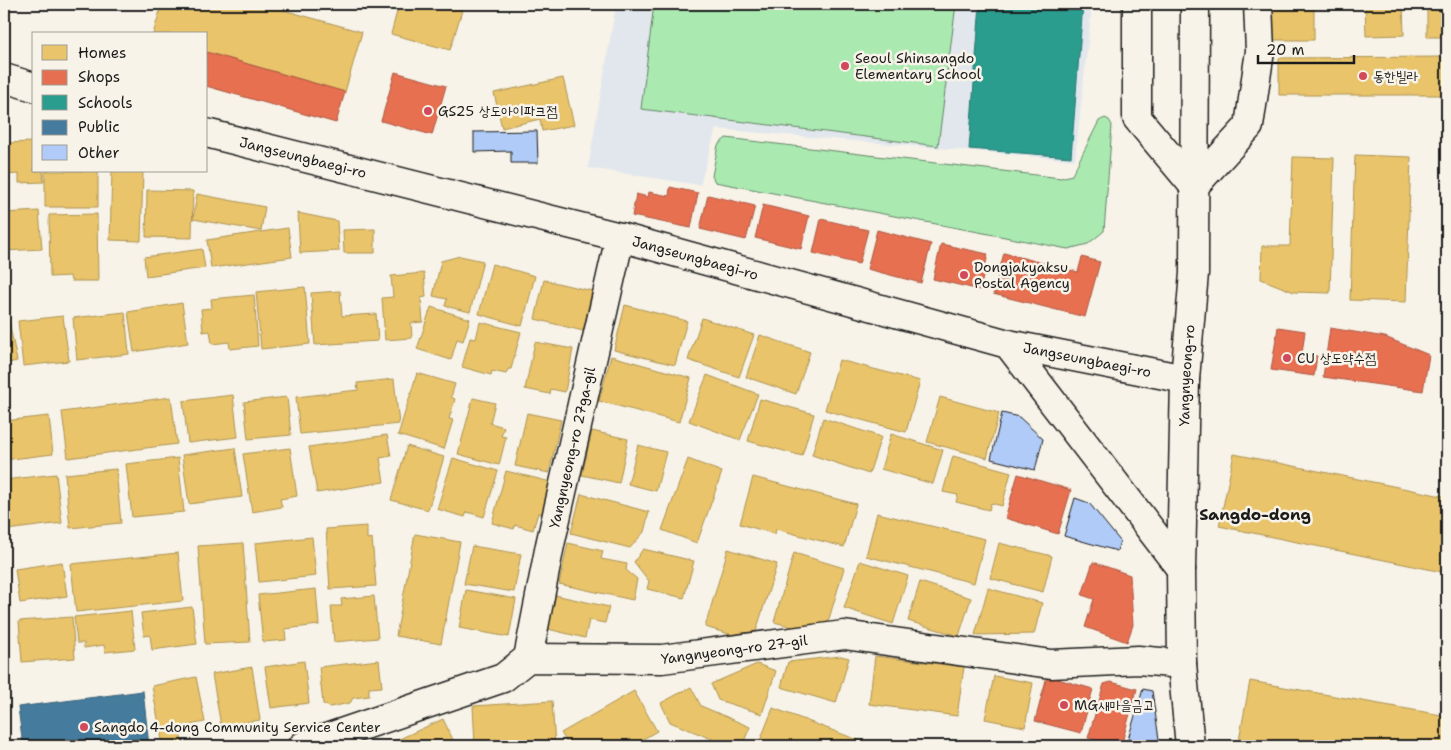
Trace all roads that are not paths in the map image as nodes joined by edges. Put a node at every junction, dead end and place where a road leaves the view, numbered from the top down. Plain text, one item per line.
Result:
1 (1137, 4) edge
2 (1195, 4) edge
3 (1258, 4) edge
4 (4, 78) edge
5 (32, 86) edge
6 (208, 133) edge
7 (1194, 186) junction
8 (620, 237) junction
9 (1008, 344) junction
10 (1185, 379) junction
11 (1181, 569) junction
12 (528, 658) junction
13 (1182, 664) junction
14 (303, 746) edge
15 (1190, 746) edge

1 - 7 main road
2 - 7 main road, Yangnyeong-ro
3 - 7 main road
4 - 5 main road
6 - 8 main road, Jangseungbaegi-ro
7 - 10 main road, Yangnyeong-ro
8 - 9 main road, Jangseungbaegi-ro
8 - 12 main road, Yangnyeong-ro 27ga-gil
9 - 10 main road, Jangseungbaegi-ro
9 - 11 main road
10 - 11 main road, Yangnyeong-ro
11 - 13 main road, Yangnyeong-ro
12 - 13 main road, Yangnyeong-ro 27-gil
12 - 14 main road
13 - 15 main road, Yangnyeong-ro

